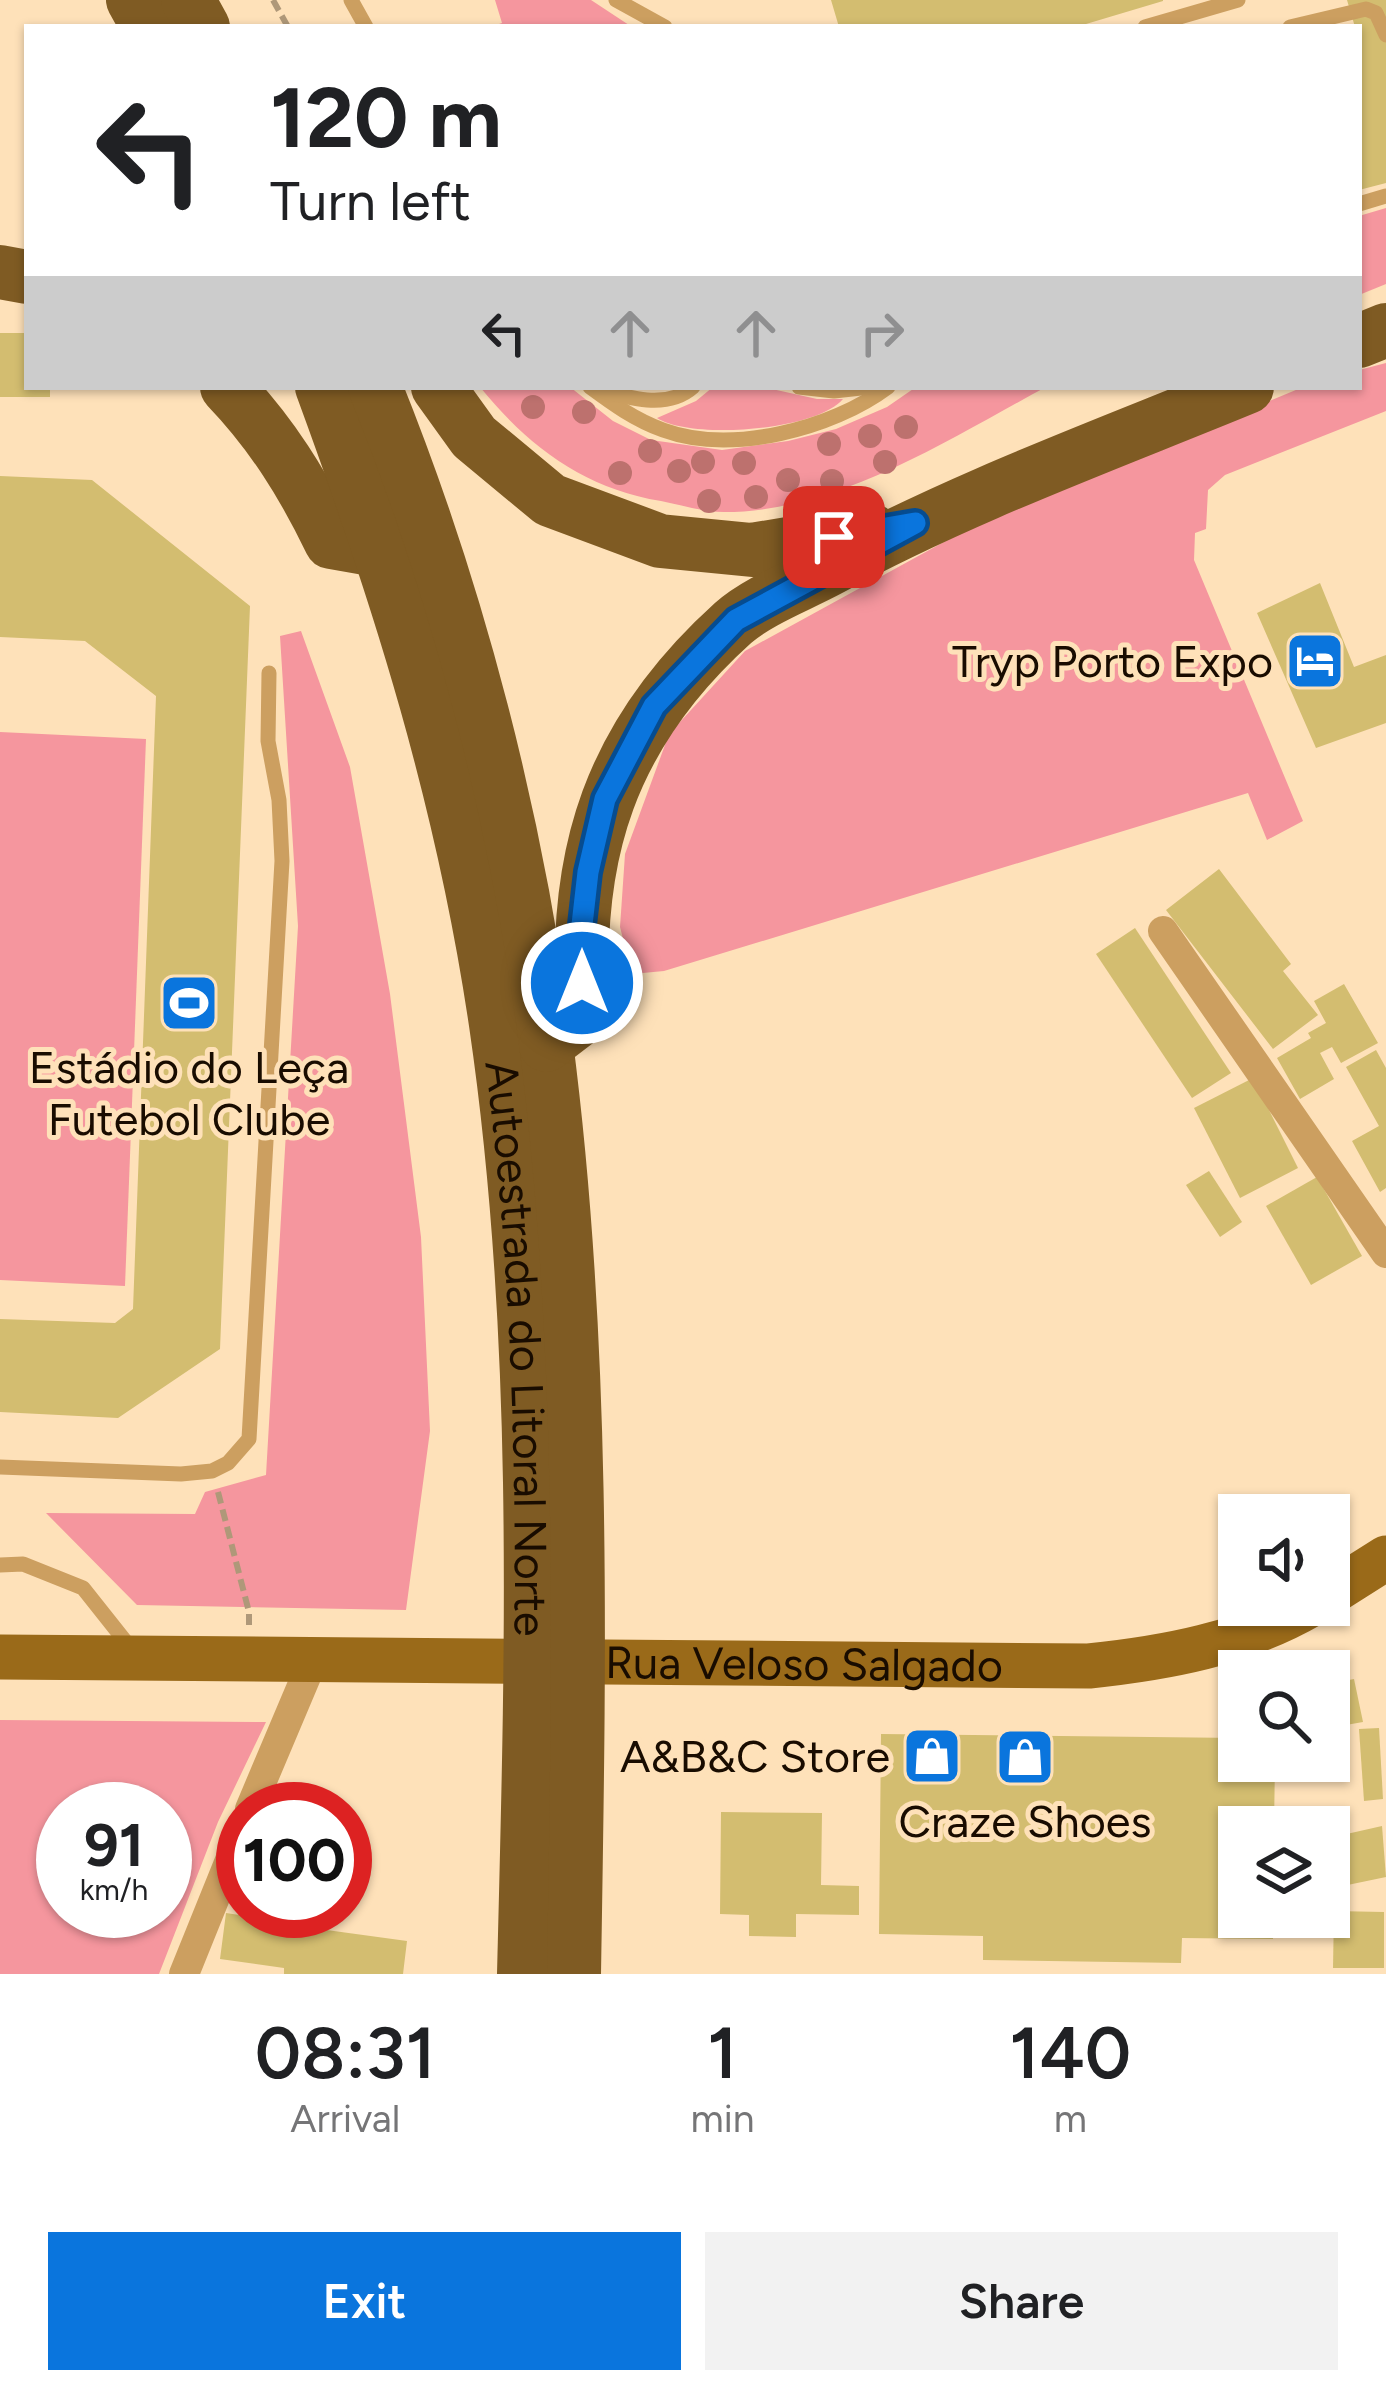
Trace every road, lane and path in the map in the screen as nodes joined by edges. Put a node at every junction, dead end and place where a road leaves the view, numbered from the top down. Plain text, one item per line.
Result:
1 (616, 0) edge
2 (1238, 0) edge
3 (660, 24) edge
4 (1155, 24) edge
5 (1301, 24) edge
6 (1386, 34) edge
7 (230, 390) edge
8 (323, 390) edge
9 (376, 390) edge
10 (440, 390) edge
11 (595, 390) edge
12 (606, 390) edge
13 (690, 390) edge
14 (884, 390) edge
15 (1239, 390) edge
16 (915, 523) junction
17 (382, 551) junction
18 (269, 673) dead end
19 (1162, 931) dead end
20 (546, 1045) junction
21 (1386, 1253) edge
22 (0, 1467) edge
23 (212, 1471) junction
24 (1386, 1558) edge
25 (0, 1564) edge
26 (1350, 1581) edge
27 (1259, 1626) edge
28 (0, 1657) edge
29 (139, 1658) junction
30 (248, 1659) junction
31 (313, 1660) junction
32 (261, 1782) edge
33 (216, 1895) edge
34 (184, 1974) edge
35 (524, 1974) edge
36 (574, 1974) edge

1 - 3 lane
2 - 4 lane
5 - 6 lane
7 - 17 highway
8 - 17 highway, Autoestrada do Litoral Norte
9 - 20 highway, Autoestrada do Litoral Norte
10 - 16 highway
11 - 14 lane
12 - 13 lane
15 - 16 highway
16 - 20 highway
17 - 35 highway, Autoestrada do Litoral Norte
18 - 23 lane
19 - 21 street
20 - 36 highway, Autoestrada do Litoral Norte
22 - 23 lane
23 - 30 path
24 - 26 main road
25 - 29 lane
27 - 31 main road, Rua Veloso Salgado
28 - 29 main road, Rua Veloso Salgado
29 - 30 main road, Rua Veloso Salgado
30 - 31 main road, Rua Veloso Salgado
31 - 32 street
33 - 34 street

